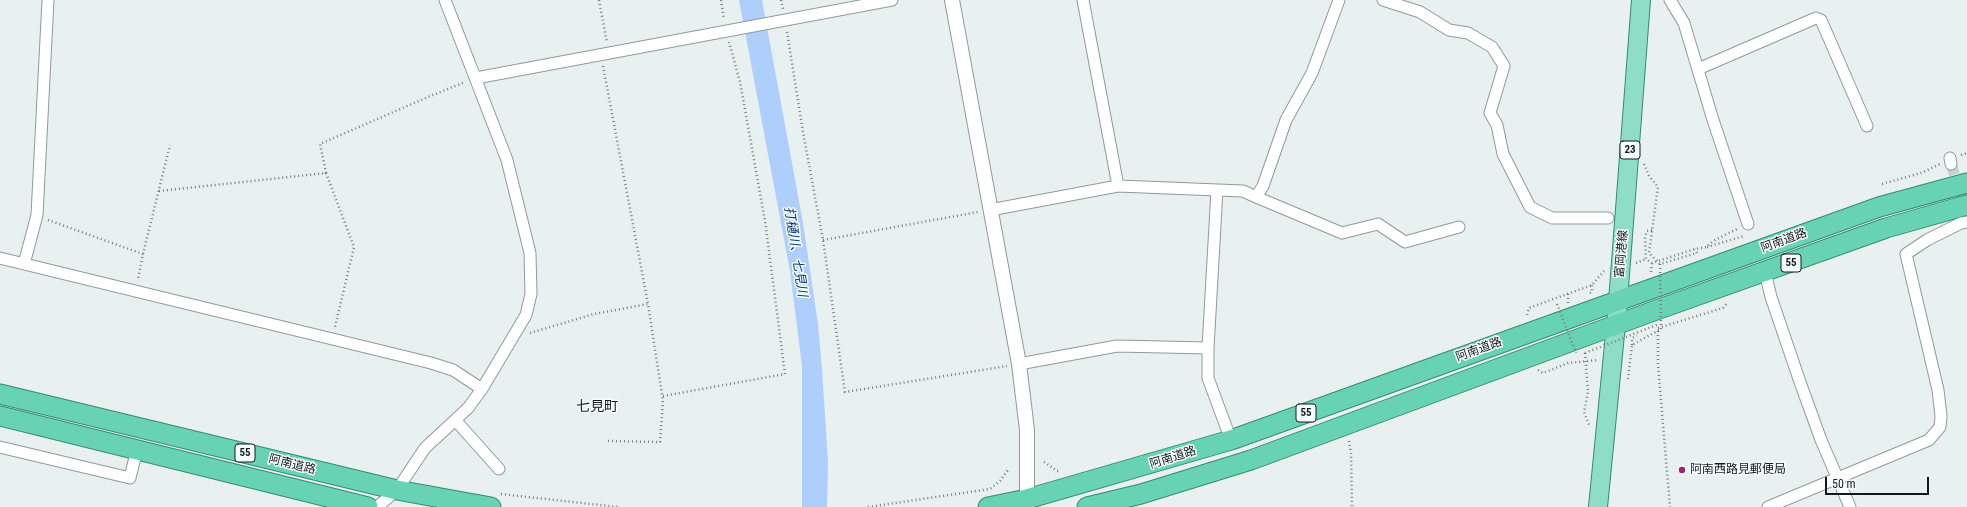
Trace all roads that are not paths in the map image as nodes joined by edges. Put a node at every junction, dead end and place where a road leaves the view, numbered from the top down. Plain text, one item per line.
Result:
1 (48, 0) edge
2 (445, 0) edge
3 (892, 0) edge
4 (952, 0) edge
5 (1083, 0) edge
6 (1339, 0) edge
7 (1382, 0) edge
8 (1641, 0) edge
9 (1670, 0) edge
10 (1698, 69) junction
11 (476, 78) junction
12 (1867, 126) dead end
13 (1967, 183) edge
14 (1118, 186) junction
15 (1218, 190) junction
16 (1256, 197) junction
17 (1967, 205) edge
18 (990, 210) junction
19 (1608, 218) dead end
20 (1967, 222) edge
21 (1748, 224) road end
22 (1459, 227) dead end
23 (0, 258) edge
24 (24, 264) junction
25 (1765, 272) junction
26 (1618, 300) junction
27 (1616, 325) junction
28 (1208, 348) junction
29 (1019, 364) junction
30 (482, 389) junction
31 (0, 394) edge
32 (0, 416) edge
33 (456, 420) junction
34 (1231, 440) junction
35 (0, 447) edge
36 (137, 449) junction
37 (499, 469) dead end
38 (1838, 479) junction
39 (397, 490) junction
40 (1027, 503) edge
41 (368, 507) edge
42 (377, 507) edge
43 (491, 507) edge
44 (988, 507) edge
45 (1087, 507) edge
46 (1598, 507) edge
47 (1768, 507) edge
48 (1850, 507) edge

1 - 24 street
2 - 11 street
3 - 11 street
4 - 18 street
5 - 14 street
6 - 16 street
7 - 19 street
8 - 26 main road, 富岡港線 / 23
9 - 10 street
10 - 12 street
10 - 21 street
11 - 30 street
13 - 26 highway, 阿南道路 / 55
14 - 15 street
14 - 18 street
15 - 16 street
15 - 28 street
16 - 22 street
17 - 25 highway, 阿南道路 / 55
18 - 29 street
20 - 38 street
23 - 24 street
24 - 30 street
25 - 27 highway, 阿南道路 / 55
25 - 38 street
26 - 27 main road, 富岡港線 / 23
26 - 34 highway, 阿南道路 / 55
27 - 45 highway, 阿南道路 / 55
27 - 46 main road, 富岡港線 / 23
28 - 29 street
28 - 34 street
29 - 40 street
30 - 33 street
31 - 39 highway, 阿南道路 / 55
32 - 36 highway, 阿南道路 / 55
33 - 37 street
33 - 39 street
34 - 40 highway, 阿南道路 / 55
35 - 36 street
36 - 41 highway, 阿南道路 / 55
38 - 47 street
38 - 48 street
39 - 42 street
39 - 43 highway, 阿南道路 / 55
40 - 44 highway, 阿南道路 / 55

